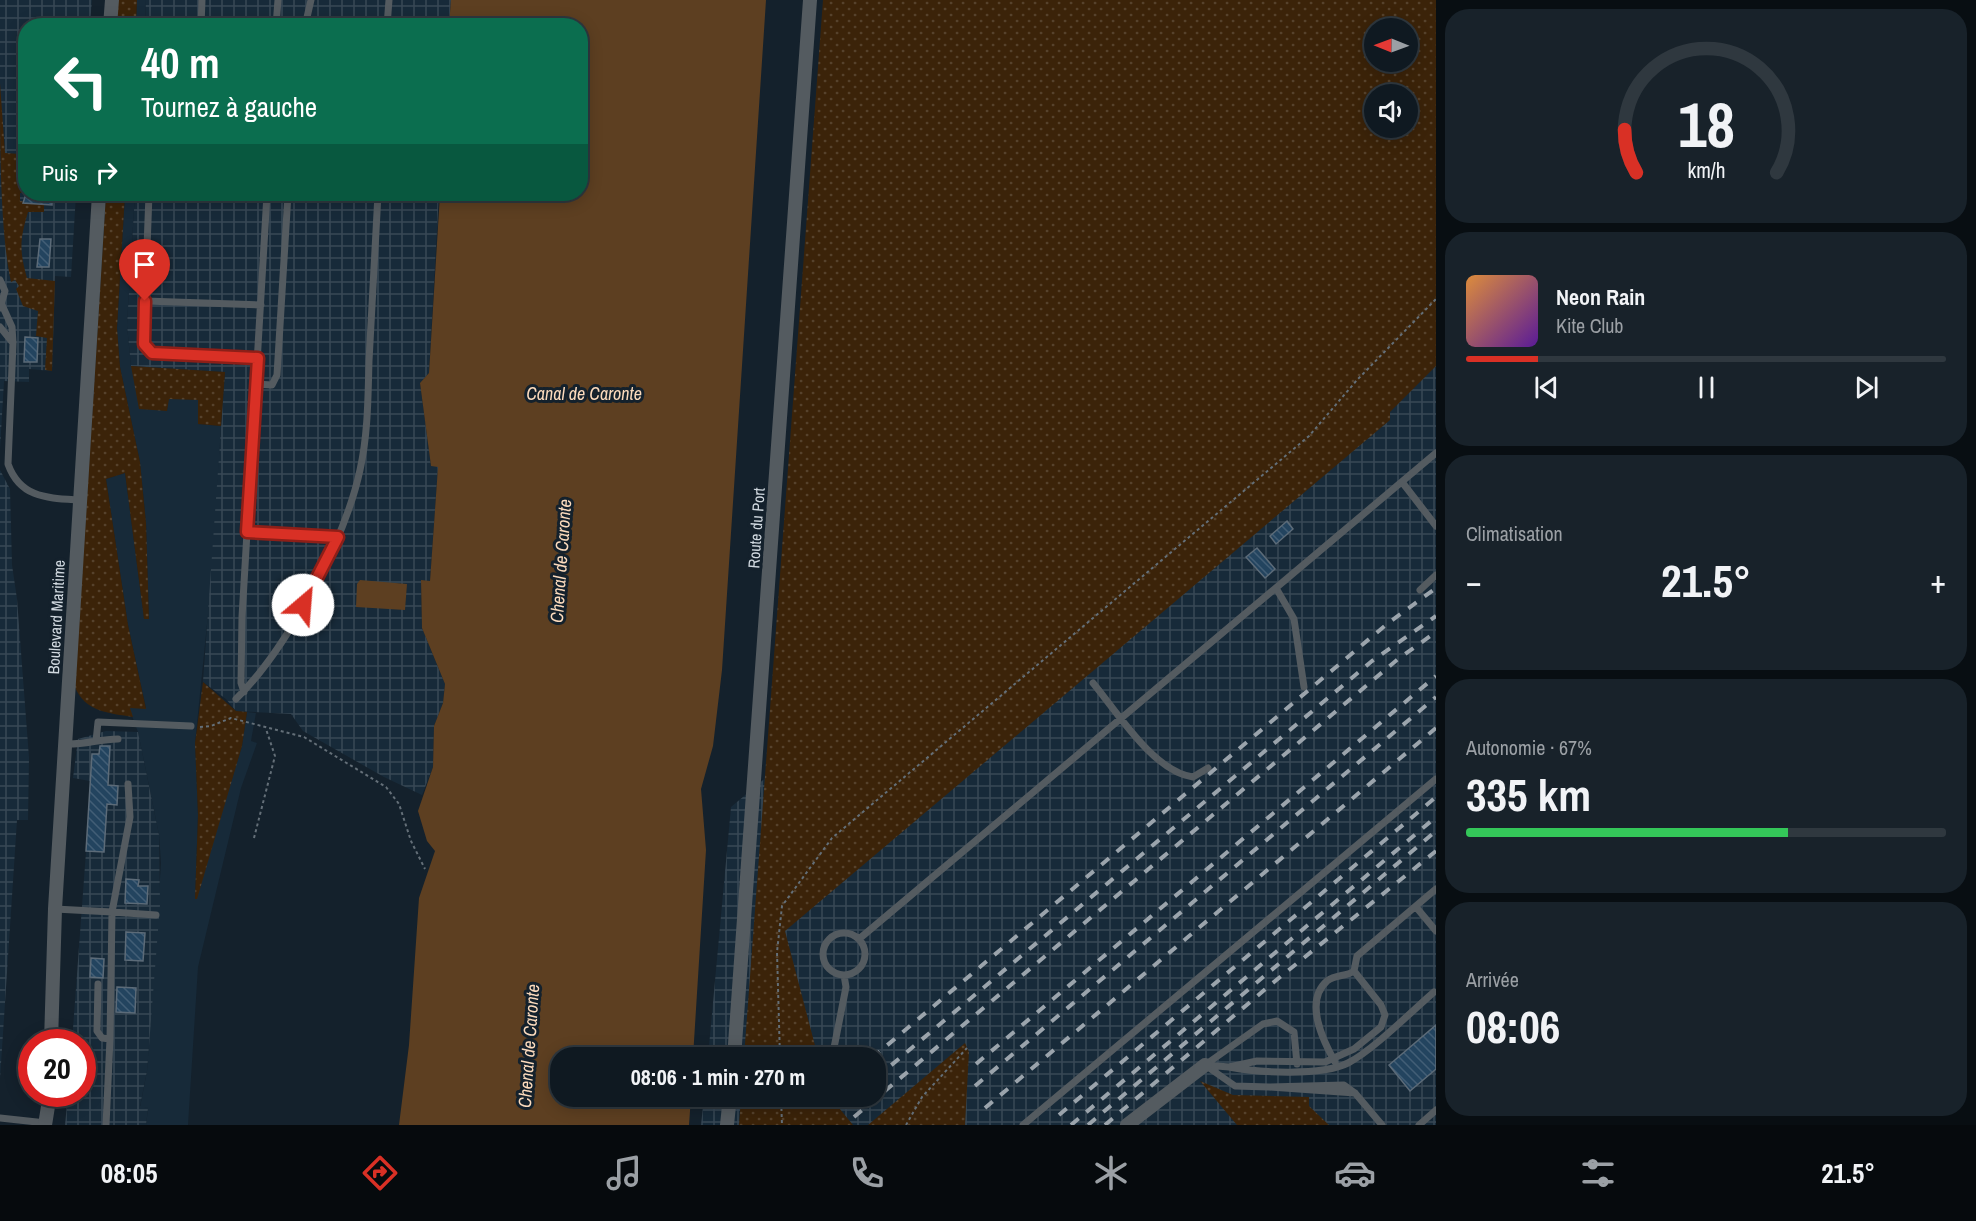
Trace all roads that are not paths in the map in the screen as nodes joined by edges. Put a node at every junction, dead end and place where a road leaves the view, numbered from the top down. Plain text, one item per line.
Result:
1 (112, 0) edge
2 (202, 0) edge
3 (278, 0) edge
4 (311, 0) edge
5 (389, 0) edge
6 (810, 0) edge
7 (111, 18) edge
8 (201, 18) edge
9 (277, 18) edge
10 (307, 18) edge
11 (388, 18) edge
12 (99, 201) edge
13 (149, 201) edge
14 (267, 201) edge
15 (288, 201) edge
16 (378, 201) edge
17 (0, 280) edge
18 (145, 301) junction
19 (261, 305) junction
20 (1, 307) edge
21 (0, 327) edge
22 (13, 343) junction
23 (258, 358) junction
24 (256, 384) junction
25 (1436, 453) edge
26 (1402, 482) junction
27 (79, 500) junction
28 (1436, 526) edge
29 (247, 532) junction
30 (338, 537) junction
31 (1436, 576) edge
32 (1276, 588) junction
33 (1420, 590) dead end
34 (1093, 683) dead end
35 (1304, 687) dead end
36 (244, 692) junction
37 (236, 699) dead end
38 (1122, 718) junction
39 (191, 726) road end
40 (118, 739) dead end
41 (96, 741) junction
42 (65, 744) junction
43 (1208, 768) dead end
44 (1436, 779) edge
45 (128, 784) dead end
46 (1436, 889) edge
47 (1416, 907) junction
48 (55, 909) junction
49 (112, 912) junction
50 (156, 915) dead end
51 (1436, 931) edge
52 (859, 939) junction
53 (1354, 971) junction
54 (844, 975) junction
55 (98, 984) dead end
56 (1435, 992) edge
57 (51, 1029) edge
58 (110, 1039) junction
59 (735, 1047) edge
60 (834, 1047) edge
61 (1297, 1061) junction
62 (1336, 1063) junction
63 (1205, 1065) junction
64 (1229, 1067) junction
65 (1297, 1070) junction
66 (48, 1107) edge
67 (730, 1107) edge
68 (732, 1107) edge
69 (1436, 1110) edge
70 (0, 1118) edge
71 (45, 1124) edge
72 (106, 1125) edge
73 (727, 1125) edge
74 (733, 1125) edge
75 (1023, 1125) edge
76 (1127, 1125) edge
77 (1382, 1125) edge
78 (1419, 1125) edge

1 - 7 street
2 - 8 lane
3 - 9 lane
4 - 10 lane
5 - 11 lane
6 - 59 street, Route du Port
12 - 27 street, Boulevard Maritime
13 - 18 lane
14 - 19 lane
15 - 24 lane
16 - 30 lane
17 - 20 lane
18 - 19 lane
18 - 23 lane
19 - 23 lane
20 - 22 lane
21 - 22 lane
22 - 27 lane
23 - 24 lane
24 - 29 lane
25 - 26 lane
26 - 28 lane
26 - 32 lane
27 - 42 street, Boulevard Maritime
29 - 30 lane
29 - 36 lane
30 - 36 lane
31 - 33 lane
32 - 35 lane
32 - 38 lane
34 - 38 lane
36 - 37 lane
38 - 43 lane
38 - 52 lane
39 - 41 lane
40 - 41 lane
41 - 42 lane
42 - 48 street, Boulevard Maritime
44 - 75 lane
45 - 49 lane
46 - 47 lane
47 - 51 lane
47 - 53 lane
48 - 49 lane
48 - 57 street, Boulevard Maritime
49 - 50 lane
49 - 58 lane
52 - 54 lane
52 - 54 lane
53 - 62 lane
53 - 62 lane
54 - 60 lane
55 - 58 lane
56 - 62 lane
58 - 72 lane
61 - 62 lane
61 - 63 lane
61 - 64 lane
61 - 65 lane
62 - 65 lane
63 - 64 lane
63 - 76 street
63 - 77 lane
64 - 65 lane
66 - 71 street
67 - 73 street
68 - 74 street
69 - 78 lane
70 - 71 lane

